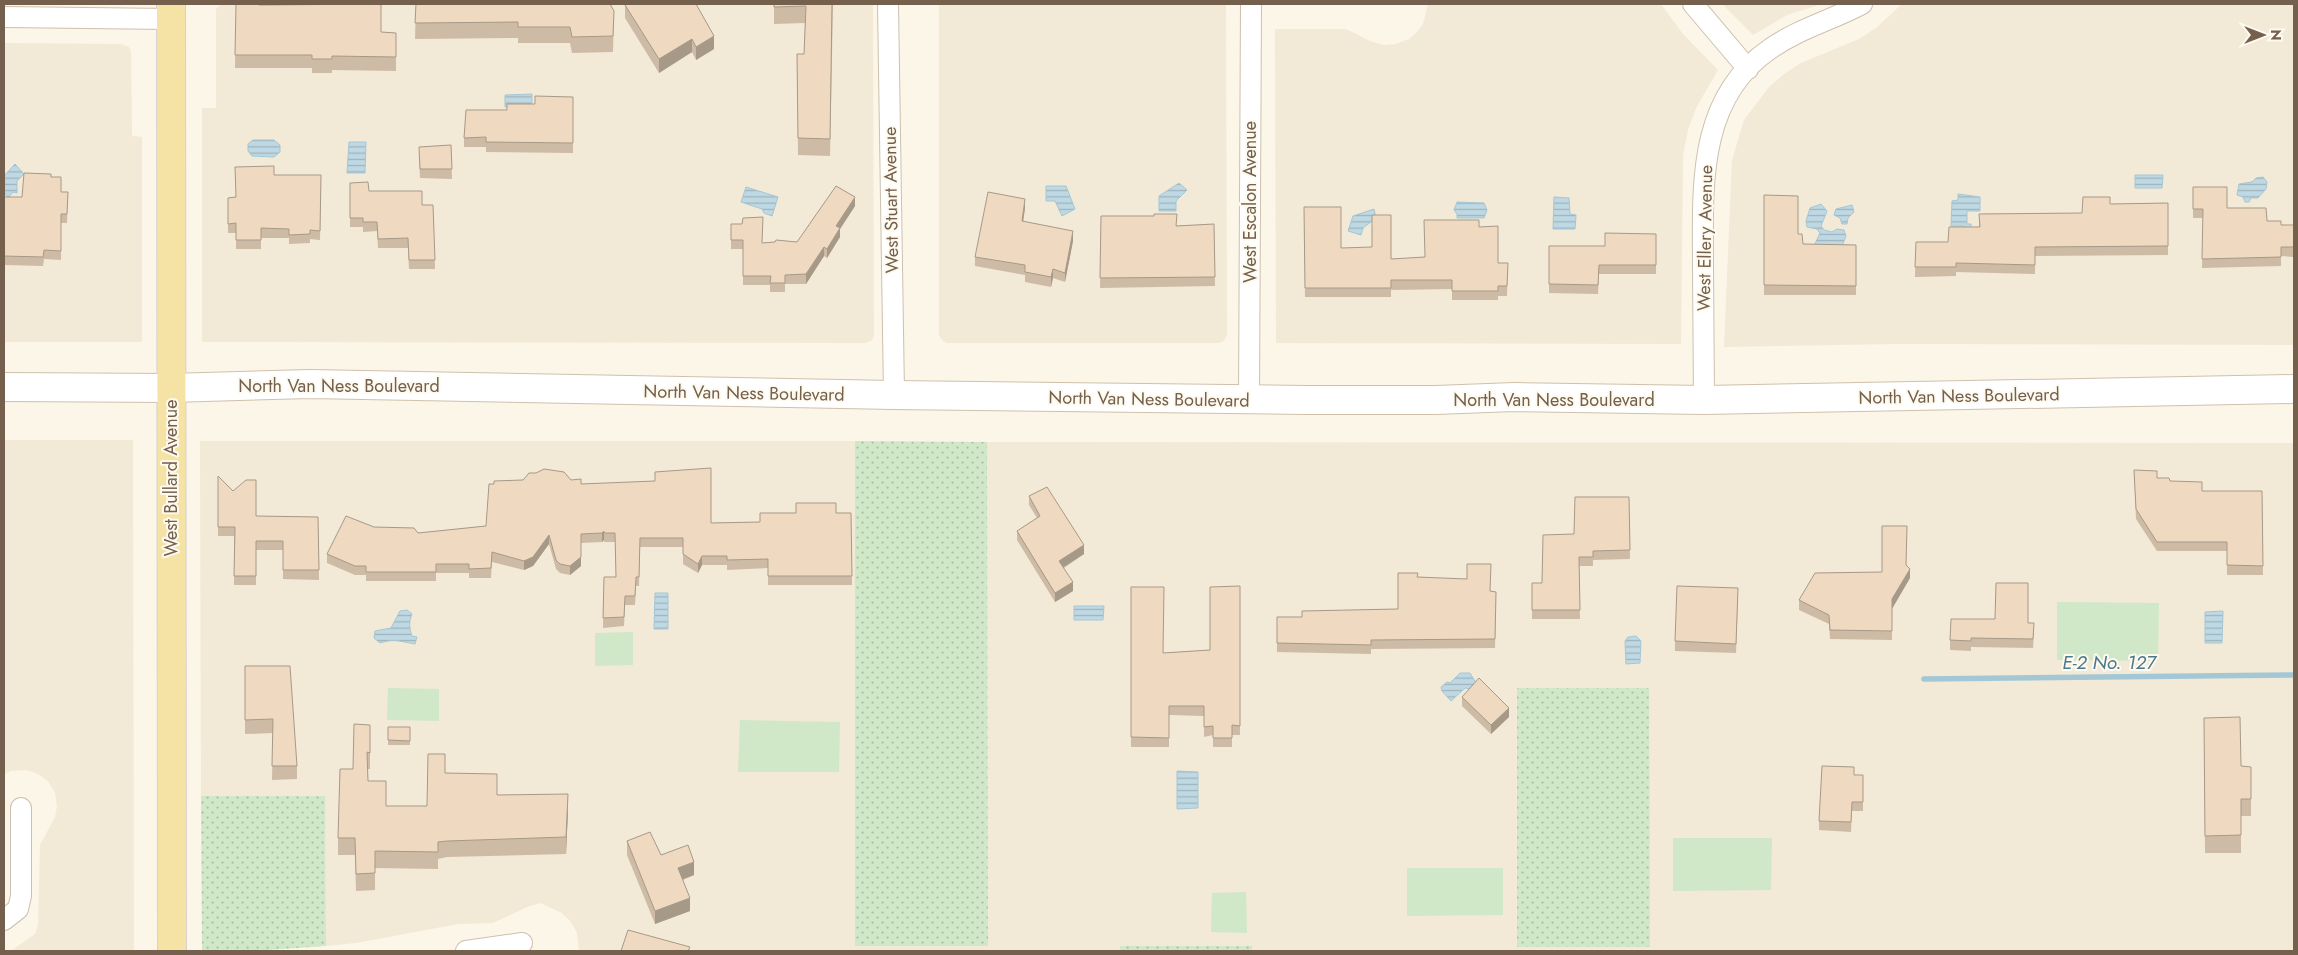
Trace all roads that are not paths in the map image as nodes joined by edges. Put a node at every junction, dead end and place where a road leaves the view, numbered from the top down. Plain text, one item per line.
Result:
1 (888, 4) edge
2 (1251, 4) edge
3 (1693, 4) edge
4 (1862, 4) edge
5 (171, 11) edge
6 (4, 17) edge
7 (1748, 69) junction
8 (4, 387) edge
9 (170, 388) junction
10 (2294, 389) edge
11 (894, 396) junction
12 (1248, 400) junction
13 (1704, 400) junction
14 (20, 808) dead end
15 (4, 920) edge
16 (522, 943) dead end
17 (172, 951) edge
18 (466, 951) edge

1 - 11 street, West Stuart Avenue
2 - 12 street, West Escalon Avenue
3 - 7 street
4 - 7 street, West Ellery Avenue
5 - 6 street
5 - 9 main road, West Bullard Avenue
7 - 13 street, West Ellery Avenue
8 - 9 street, North Van Ness Boulevard
9 - 11 street, North Van Ness Boulevard
9 - 17 main road, West Bullard Avenue
10 - 13 street, North Van Ness Boulevard
11 - 12 street, North Van Ness Boulevard
12 - 13 street, North Van Ness Boulevard
14 - 15 street
16 - 18 street

